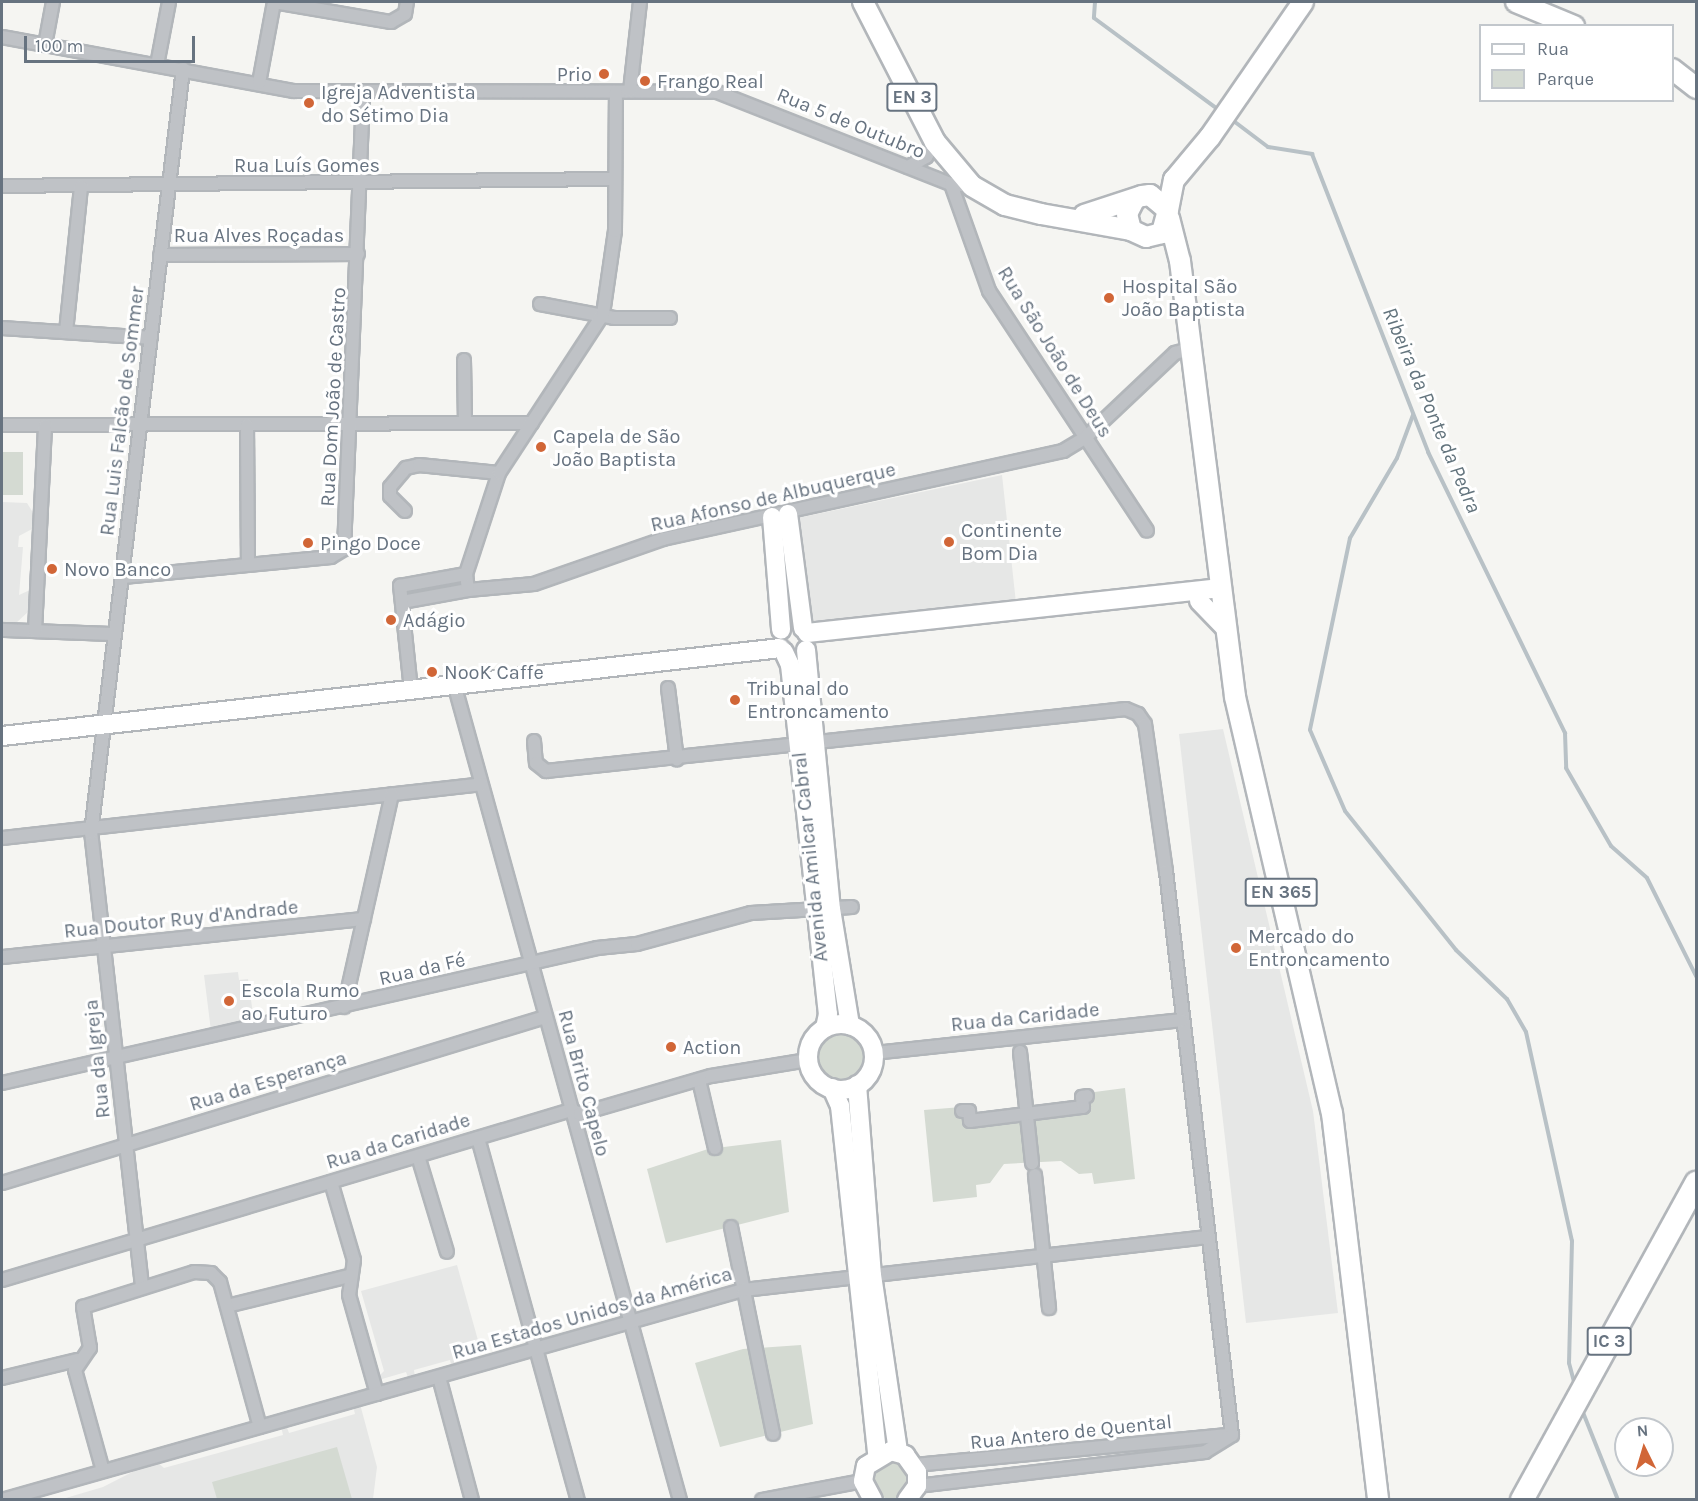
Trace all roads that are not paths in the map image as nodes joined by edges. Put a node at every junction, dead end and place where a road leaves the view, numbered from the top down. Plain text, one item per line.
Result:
1 (53, 2) edge
2 (168, 2) edge
3 (274, 2) edge
4 (407, 2) edge
5 (640, 2) edge
6 (863, 2) edge
7 (1303, 2) edge
8 (1516, 2) edge
9 (1569, 24) edge
10 (2, 37) edge
11 (45, 45) junction
12 (157, 65) junction
13 (183, 69) junction
14 (1674, 71) edge
15 (259, 83) junction
16 (1696, 88) edge
17 (630, 91) junction
18 (363, 92) junction
19 (616, 92) junction
20 (1208, 134) junction
21 (935, 142) junction
22 (908, 167) junction
23 (613, 179) junction
24 (951, 184) junction
25 (360, 185) junction
26 (2, 186) edge
27 (168, 186) junction
28 (972, 186) junction
29 (81, 187) junction
30 (1138, 198) junction
31 (1169, 214) junction
32 (1078, 217) junction
33 (1138, 234) junction
34 (358, 254) junction
35 (160, 255) junction
36 (1180, 285) junction
37 (540, 304) dead end
38 (603, 314) junction
39 (670, 318) dead end
40 (2, 328) edge
41 (66, 332) junction
42 (150, 338) junction
43 (1189, 349) junction
44 (464, 360) dead end
45 (350, 423) junction
46 (465, 423) junction
47 (532, 423) junction
48 (2, 425) edge
49 (45, 425) junction
50 (139, 425) junction
51 (247, 425) junction
52 (1085, 438) junction
53 (499, 474) junction
54 (405, 511) dead end
55 (780, 515) junction
56 (1147, 531) dead end
57 (248, 564) junction
58 (1216, 564) junction
59 (466, 574) junction
60 (123, 577) junction
61 (468, 590) junction
62 (1222, 594) junction
63 (1196, 596) junction
64 (402, 602) junction
65 (2, 630) edge
66 (1227, 630) junction
67 (35, 631) junction
68 (112, 634) junction
69 (806, 639) junction
70 (781, 642) junction
71 (453, 681) junction
72 (411, 686) junction
73 (668, 688) dead end
74 (104, 720) junction
75 (2, 727) edge
76 (2, 736) edge
77 (534, 741) dead end
78 (805, 744) junction
79 (677, 759) junction
80 (481, 784) junction
81 (392, 794) junction
82 (92, 828) junction
83 (2, 838) edge
84 (852, 907) dead end
85 (822, 910) junction
86 (364, 920) junction
87 (104, 947) junction
88 (2, 957) edge
89 (531, 965) junction
90 (344, 1007) junction
91 (545, 1017) junction
92 (1181, 1020) junction
93 (850, 1025) junction
94 (825, 1028) junction
95 (1020, 1052) dead end
96 (874, 1053) junction
97 (116, 1058) junction
98 (808, 1060) junction
99 (699, 1080) junction
100 (2, 1083) edge
101 (857, 1085) junction
102 (832, 1088) junction
103 (1087, 1096) dead end
104 (571, 1110) junction
105 (962, 1111) dead end
106 (1026, 1113) junction
107 (478, 1138) junction
108 (126, 1145) junction
109 (716, 1148) dead end
110 (418, 1156) junction
111 (331, 1182) junction
112 (1696, 1182) edge
113 (2, 1183) edge
114 (731, 1227) dead end
115 (1206, 1237) junction
116 (137, 1239) junction
117 (447, 1252) dead end
118 (1044, 1255) junction
119 (349, 1275) junction
120 (865, 1275) junction
121 (2, 1280) edge
122 (142, 1286) junction
123 (743, 1290) junction
124 (227, 1306) junction
125 (1049, 1308) dead end
126 (630, 1323) junction
127 (536, 1350) junction
128 (77, 1360) junction
129 (439, 1377) junction
130 (2, 1378) edge
131 (377, 1394) junction
132 (260, 1427) junction
133 (773, 1434) dead end
134 (1232, 1435) junction
135 (898, 1452) junction
136 (877, 1454) junction
137 (915, 1465) junction
138 (103, 1471) junction
139 (863, 1481) junction
140 (912, 1493) edge
141 (2, 1500) edge
142 (472, 1500) edge
143 (578, 1500) edge
144 (680, 1500) edge
145 (762, 1500) edge
146 (873, 1500) edge
147 (1378, 1500) edge
148 (1522, 1500) edge

1 - 11 street
2 - 12 street
3 - 4 street
3 - 15 street
5 - 17 street
6 - 21 main road, EN 3
7 - 20 main road, EN 3
8 - 9 main road
10 - 11 street, Rua 5 de Outubro
11 - 12 street, Rua 5 de Outubro
12 - 13 street, Rua 5 de Outubro
13 - 15 street, Rua 5 de Outubro
13 - 27 street, Rua Luis Falcão de Sommer
14 - 16 main road
15 - 18 street, Rua 5 de Outubro
17 - 19 street, Rua 5 de Outubro
17 - 22 street, Rua 5 de Outubro
18 - 19 street, Rua 5 de Outubro
18 - 25 street, Rua Dom João de Castro
19 - 23 street
20 - 30 main road, EN 3
20 - 31 main road, EN 3
21 - 22 street
21 - 28 main road, EN 3
22 - 24 street, Rua 5 de Outubro
23 - 25 street, Rua Luís Gomes
23 - 38 street
24 - 28 street, Rua 5 de Outubro
24 - 52 street, Rua São João de Deus
25 - 27 street, Rua Luís Gomes
25 - 34 street, Rua Dom João de Castro
26 - 29 street, Rua Luís Gomes
27 - 29 street, Rua Luís Gomes
27 - 35 street, Rua Luis Falcão de Sommer
28 - 32 main road, EN 3
29 - 41 street
30 - 31 main road
30 - 32 main road, EN 3
30 - 33 main road
31 - 33 main road
31 - 36 main road, EN 365
32 - 33 main road, EN 3
33 - 36 main road, EN 365
34 - 35 street, Rua Alves Roçadas
34 - 45 street, Rua Dom João de Castro
35 - 42 street, Rua Luis Falcão de Sommer
36 - 43 main road, EN 365
37 - 38 street
38 - 39 street
38 - 47 street
40 - 41 street
41 - 42 street
42 - 50 street, Rua Luis Falcão de Sommer
43 - 52 street, Rua Afonso de Albuquerque
43 - 58 main road, EN 365
44 - 46 street
45 - 46 street
45 - 51 street
45 - 57 street, Rua Dom João de Castro
46 - 47 street
47 - 53 street
48 - 49 street
49 - 50 street
49 - 67 street
50 - 51 street
50 - 60 street, Rua Luis Falcão de Sommer
51 - 57 street
52 - 55 street, Rua Afonso de Albuquerque
52 - 56 street, Rua São João de Deus
53 - 54 street
53 - 59 street
55 - 61 street, Rua Afonso de Albuquerque
55 - 69 street, Avenida Amilcar Cabral
55 - 70 street, Avenida Amilcar Cabral
57 - 60 street, Rua Dom João de Castro
58 - 62 main road, EN 365
58 - 63 street
59 - 61 street
59 - 64 street
60 - 68 street, Rua Luis Falcão de Sommer
61 - 64 street, Rua Afonso de Albuquerque
62 - 63 street
62 - 66 main road, EN 365
63 - 66 street
63 - 69 street
64 - 72 street
65 - 67 street
66 - 147 main road, EN 365
67 - 68 street
68 - 74 street, Rua Luis Falcão de Sommer
69 - 70 street
69 - 70 street
69 - 78 street, Avenida Amilcar Cabral
70 - 71 street
70 - 78 street, Avenida Amilcar Cabral
71 - 72 street
71 - 80 street, Rua Brito Capelo
72 - 74 street
73 - 79 street
74 - 75 street
74 - 76 street
74 - 82 street, Rua Luis Falcão de Sommer
77 - 79 street
78 - 79 street
78 - 85 street, Avenida Amilcar Cabral
78 - 92 street
80 - 81 street
80 - 89 street, Rua Brito Capelo
81 - 82 street
81 - 86 street
82 - 83 street
82 - 87 street, Rua da Igreja
84 - 85 street, Rua da Fé
85 - 89 street, Rua da Fé
85 - 93 street, Avenida Amilcar Cabral
85 - 94 street, Avenida Amilcar Cabral
86 - 87 street, Rua Doutor Ruy d'Andrade
86 - 90 street
87 - 88 street, Rua Doutor Ruy d'Andrade
87 - 97 street, Rua da Igreja
89 - 90 street, Rua da Fé
89 - 91 street, Rua Brito Capelo
90 - 97 street, Rua da Fé
91 - 104 street, Rua Brito Capelo
91 - 108 street, Rua da Esperança
92 - 96 street, Rua da Caridade
92 - 115 street
93 - 94 street
93 - 96 street
94 - 98 street
95 - 106 street
96 - 101 street
97 - 100 street, Rua da Fé
97 - 108 street, Rua da Igreja
98 - 99 street, Rua da Caridade
98 - 102 street
99 - 104 street, Rua da Caridade
99 - 109 street
101 - 102 street
101 - 120 street
102 - 120 street
103 - 106 street
104 - 107 street, Rua da Caridade
104 - 126 street, Rua Brito Capelo
105 - 106 street
106 - 118 street
107 - 110 street, Rua da Caridade
107 - 127 street
108 - 113 street, Rua da Esperança
108 - 116 street, Rua da Igreja
110 - 111 street, Rua da Caridade
110 - 117 street
111 - 116 street, Rua da Caridade
111 - 119 street
112 - 148 highway, IC 3
114 - 123 street
115 - 118 street, Rua Estados Unidos da América
115 - 134 street
116 - 121 street, Rua da Caridade
116 - 122 street, Rua da Igreja
118 - 120 street, Rua Estados Unidos da América
118 - 125 street
119 - 124 street
119 - 131 street
120 - 123 street, Rua Estados Unidos da América
120 - 135 street
120 - 136 street
122 - 124 street
122 - 128 street
123 - 126 street, Rua Estados Unidos da América
123 - 133 street
124 - 132 street
126 - 127 street, Rua Estados Unidos da América
126 - 144 street, Rua Brito Capelo
127 - 129 street, Rua Estados Unidos da América
127 - 143 street
128 - 130 street
128 - 138 street
129 - 131 street, Rua Estados Unidos da América
129 - 142 street
131 - 132 street, Rua Estados Unidos da América
132 - 138 street, Rua Estados Unidos da América
134 - 137 street, Rua Antero de Quental
134 - 140 street, Rua Antero de Quental
135 - 136 street
135 - 137 street
136 - 139 street
137 - 140 street
138 - 141 street, Rua Estados Unidos da América
139 - 145 street
139 - 146 street

